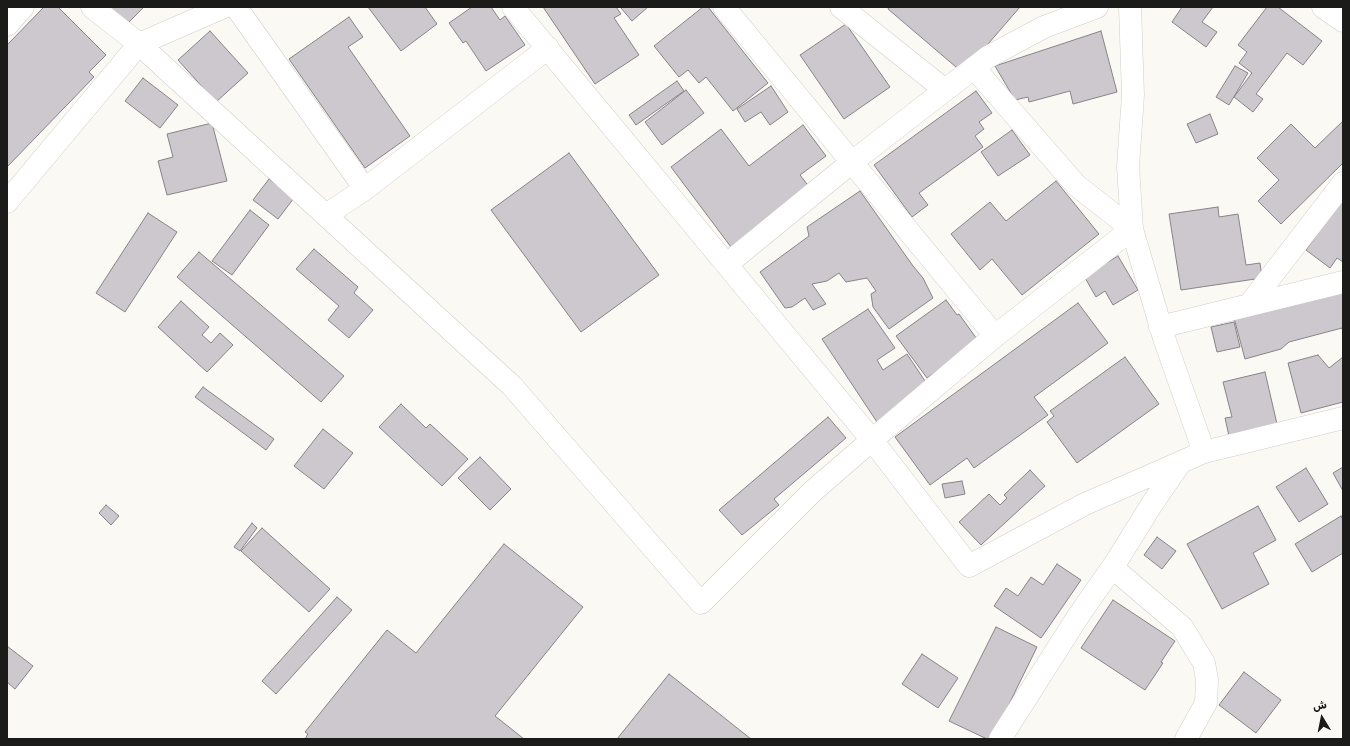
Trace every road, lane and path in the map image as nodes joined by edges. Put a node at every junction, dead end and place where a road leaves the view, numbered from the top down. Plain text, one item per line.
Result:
1 (23, 7) edge
2 (92, 7) edge
3 (236, 7) edge
4 (513, 7) edge
5 (724, 7) edge
6 (841, 7) edge
7 (1097, 7) edge
8 (1130, 7) edge
9 (1324, 7) edge
10 (210, 10) edge
11 (1343, 21) edge
12 (7, 25) edge
13 (139, 44) junction
14 (548, 48) junction
15 (974, 68) junction
16 (945, 90) junction
17 (852, 162) junction
18 (1343, 183) edge
19 (365, 189) junction
20 (7, 202) edge
21 (326, 215) junction
22 (1132, 229) junction
23 (727, 264) junction
24 (1343, 282) edge
25 (1249, 305) junction
26 (1160, 327) junction
27 (995, 336) junction
28 (1343, 418) edge
29 (872, 440) junction
30 (1204, 452) junction
31 (1180, 463) junction
32 (1113, 568) junction
33 (1000, 739) edge
34 (1186, 739) edge

1 - 12 street
2 - 13 street
3 - 19 street
4 - 14 street
5 - 17 street
6 - 16 street
7 - 15 street
8 - 22 street
9 - 11 street
10 - 13 street
13 - 20 street
13 - 21 street
14 - 19 street
14 - 23 street
15 - 16 street
15 - 22 street
16 - 17 street
17 - 23 street
17 - 27 street
18 - 25 street
19 - 21 street
21 - 29 street
22 - 26 street
22 - 27 street
23 - 29 street
24 - 25 street
25 - 26 street
26 - 30 street
27 - 29 street
28 - 30 street
29 - 31 street
30 - 31 street
31 - 32 street
32 - 33 street
32 - 34 street

